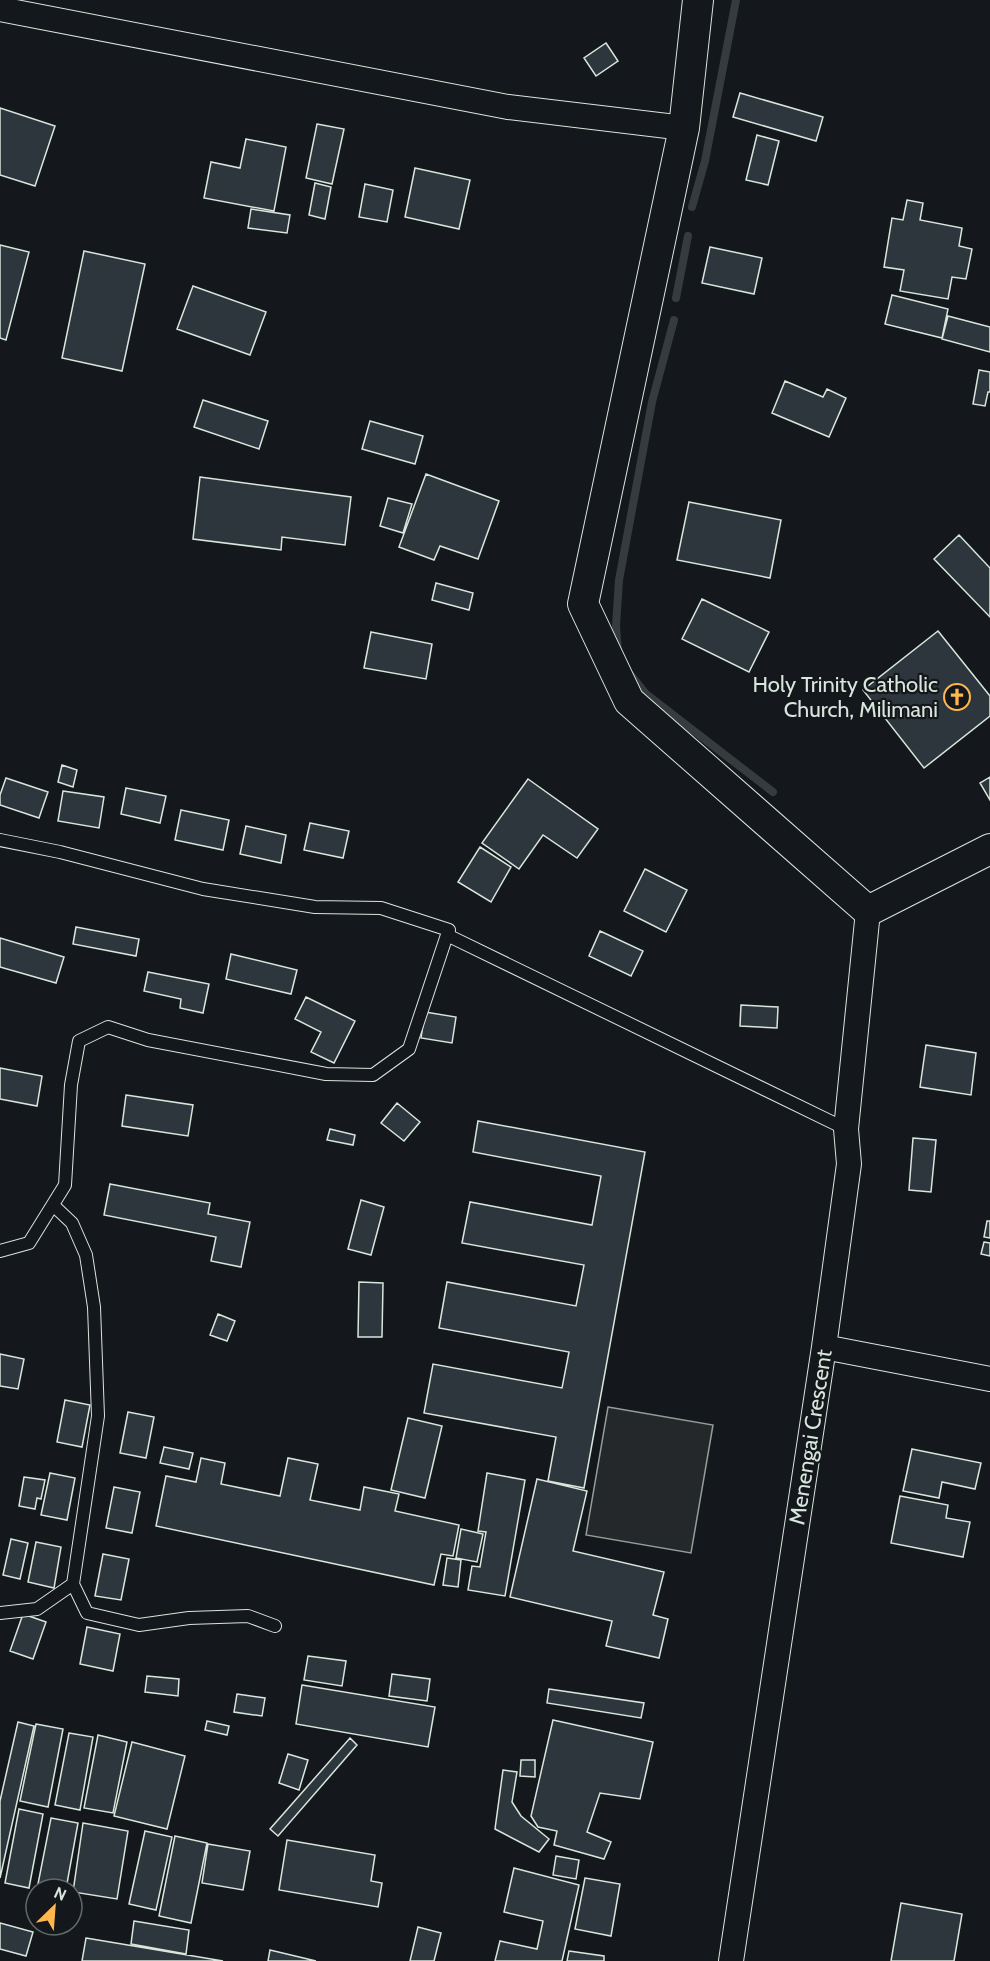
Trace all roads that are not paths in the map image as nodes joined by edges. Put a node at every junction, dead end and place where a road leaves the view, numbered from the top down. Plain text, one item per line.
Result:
1 (698, 0) edge
2 (0, 9) edge
3 (684, 128) junction
4 (0, 840) edge
5 (990, 849) edge
6 (868, 911) junction
7 (447, 935) junction
8 (846, 1129) junction
9 (53, 1205) junction
10 (0, 1251) edge
11 (824, 1347) junction
12 (990, 1379) edge
13 (73, 1584) junction
14 (0, 1613) edge
15 (275, 1626) dead end
16 (731, 1961) edge

1 - 3 street
2 - 3 street
3 - 6 street
4 - 7 lane
5 - 6 street
6 - 8 street, Menengai Crescent
7 - 8 lane
7 - 9 lane
8 - 11 street, Menengai Crescent
9 - 10 lane
9 - 13 lane
11 - 12 street
11 - 16 street, Menengai Crescent
13 - 14 lane
13 - 15 lane

